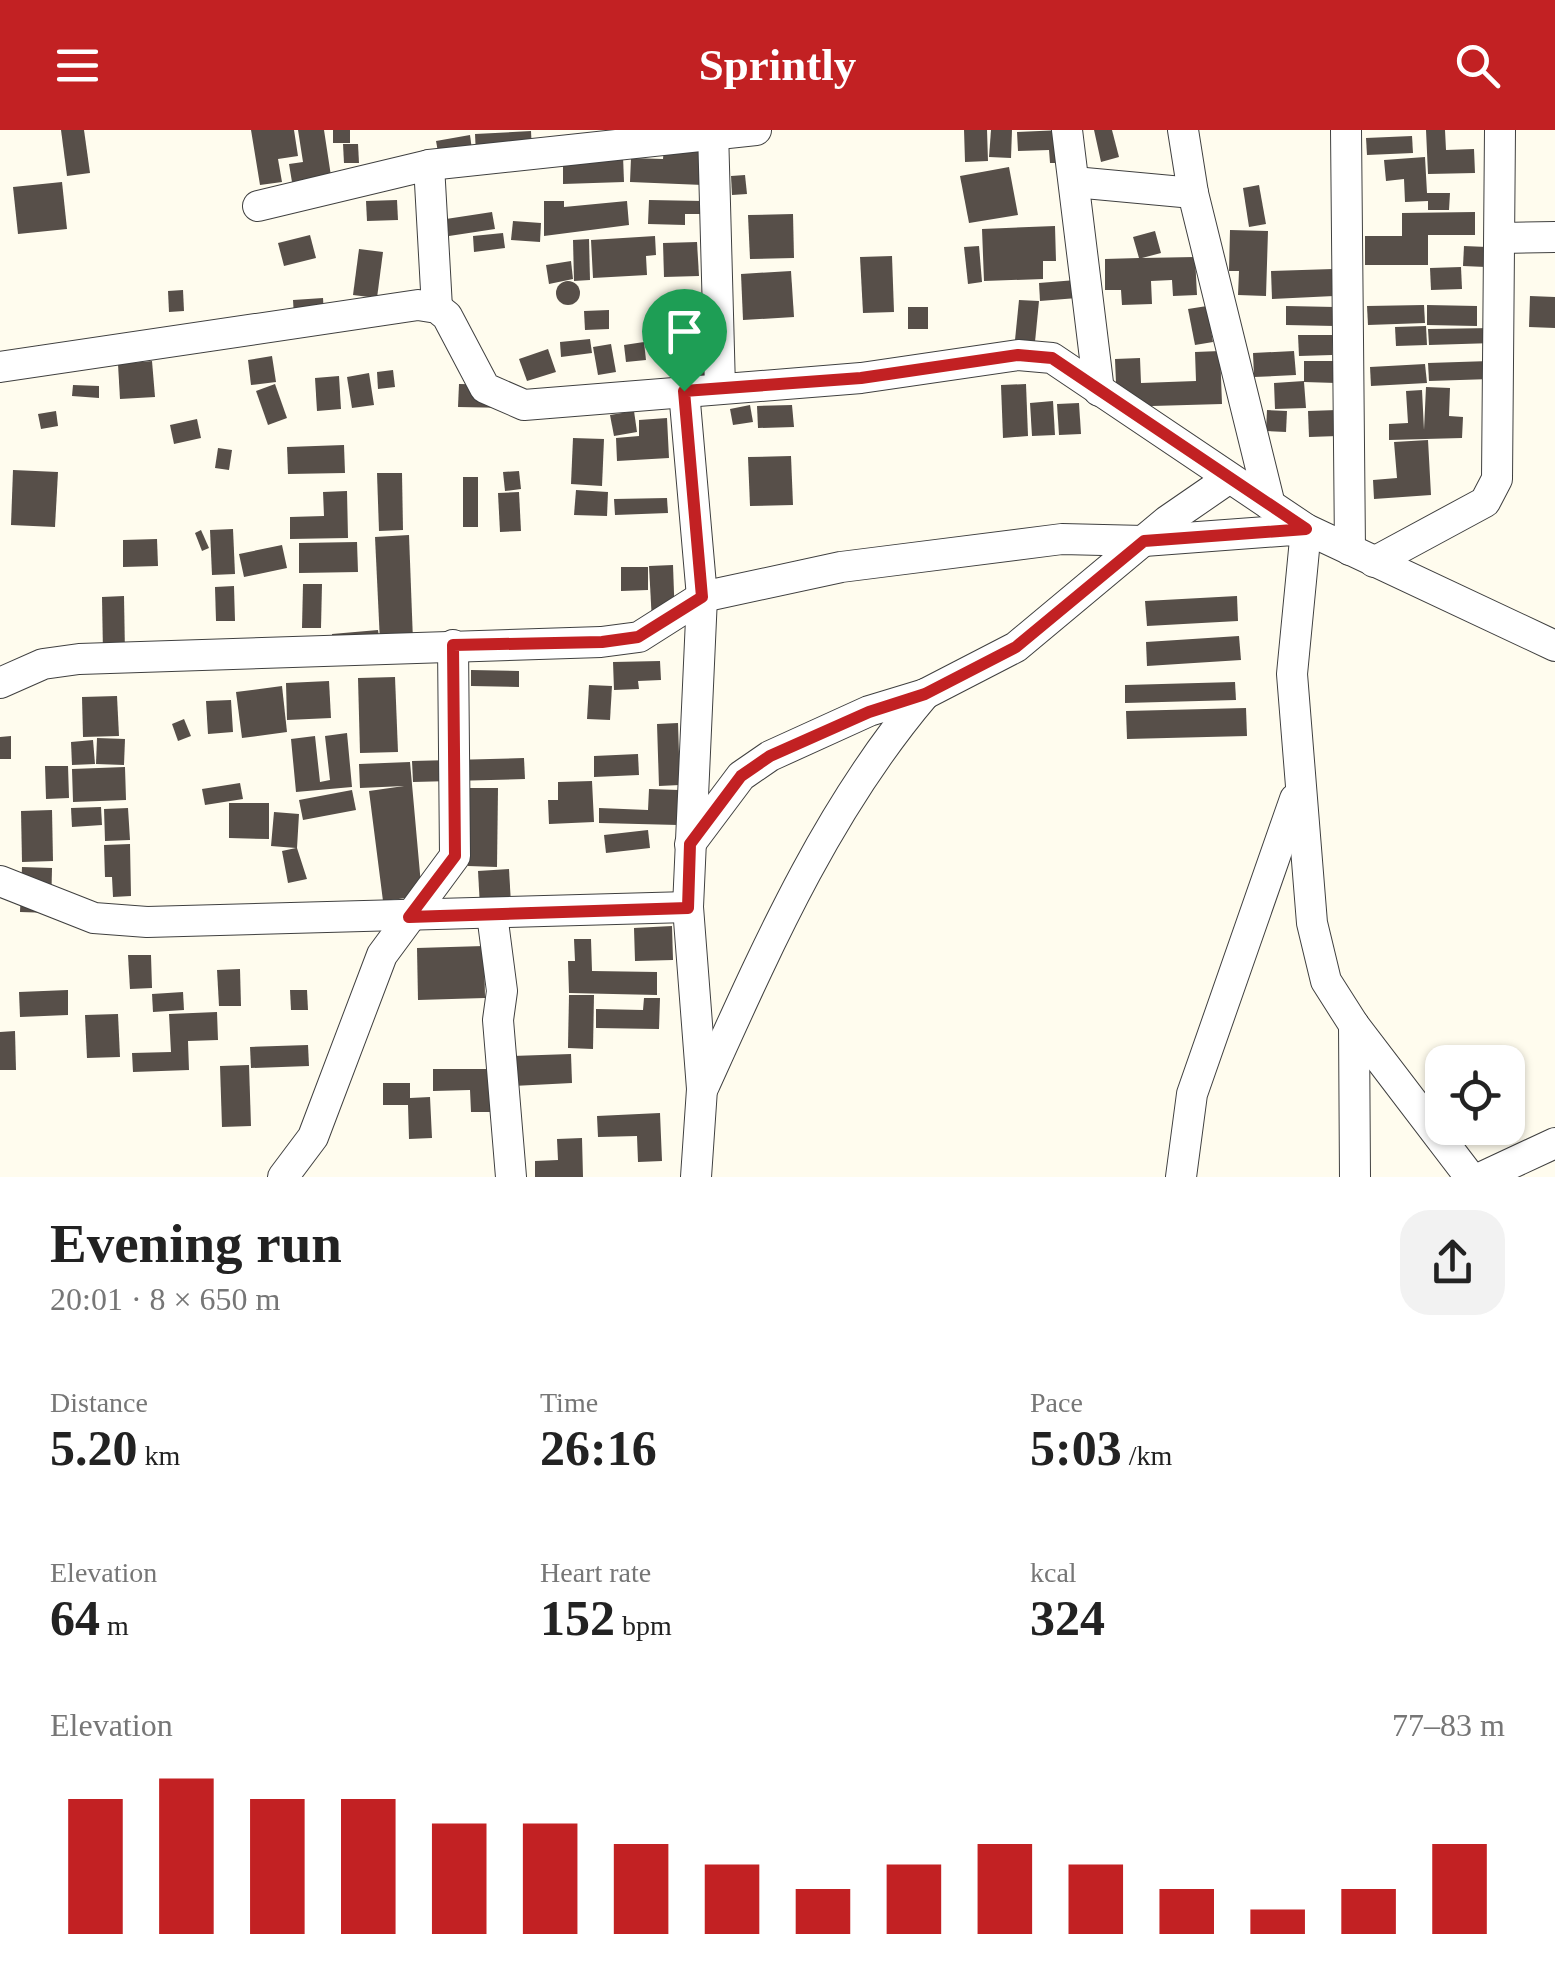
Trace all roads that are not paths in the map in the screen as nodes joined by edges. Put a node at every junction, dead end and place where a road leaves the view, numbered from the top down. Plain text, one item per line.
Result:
1 (756, 130) edge
2 (1068, 130) edge
3 (1183, 130) edge
4 (1346, 130) edge
5 (1500, 130) edge
6 (714, 134) edge
7 (429, 165) junction
8 (1074, 182) junction
9 (1193, 192) junction
10 (258, 206) dead end
11 (1555, 237) edge
12 (1501, 238) junction
13 (437, 308) junction
14 (0, 366) edge
15 (720, 388) junction
16 (684, 391) junction
17 (1099, 391) junction
18 (1228, 479) junction
19 (1270, 505) junction
20 (1306, 529) junction
21 (1144, 541) junction
22 (1362, 556) junction
23 (702, 597) junction
24 (453, 645) junction
25 (1555, 646) edge
26 (0, 683) edge
27 (925, 694) junction
28 (1299, 786) junction
29 (690, 844) junction
30 (0, 882) edge
31 (688, 908) junction
32 (492, 914) junction
33 (409, 917) junction
34 (1354, 1025) junction
35 (702, 1088) junction
36 (1555, 1143) edge
37 (282, 1177) edge
38 (511, 1177) edge
39 (696, 1177) edge
40 (1181, 1177) edge
41 (1355, 1177) edge
42 (1470, 1177) edge
43 (1482, 1177) edge

1 - 6 street
2 - 8 street
3 - 9 street
4 - 22 street
5 - 12 street
6 - 7 street
6 - 15 street
7 - 10 street
7 - 13 street
8 - 9 street
8 - 17 street
9 - 19 street
11 - 12 street
12 - 22 street
13 - 14 street
13 - 16 street
15 - 16 street
15 - 17 street
16 - 23 street
17 - 18 street
18 - 19 street
18 - 21 street
19 - 20 street
20 - 21 street
20 - 22 street
20 - 28 street
21 - 23 street
21 - 27 street
22 - 25 street
23 - 24 street
23 - 29 street
24 - 26 street
24 - 33 street
27 - 29 street
27 - 35 street
28 - 34 street
28 - 40 street
29 - 31 street
30 - 33 street
31 - 32 street
31 - 35 street
32 - 33 street
32 - 38 street
33 - 37 street
34 - 41 street
34 - 42 street
35 - 39 street
36 - 43 street

